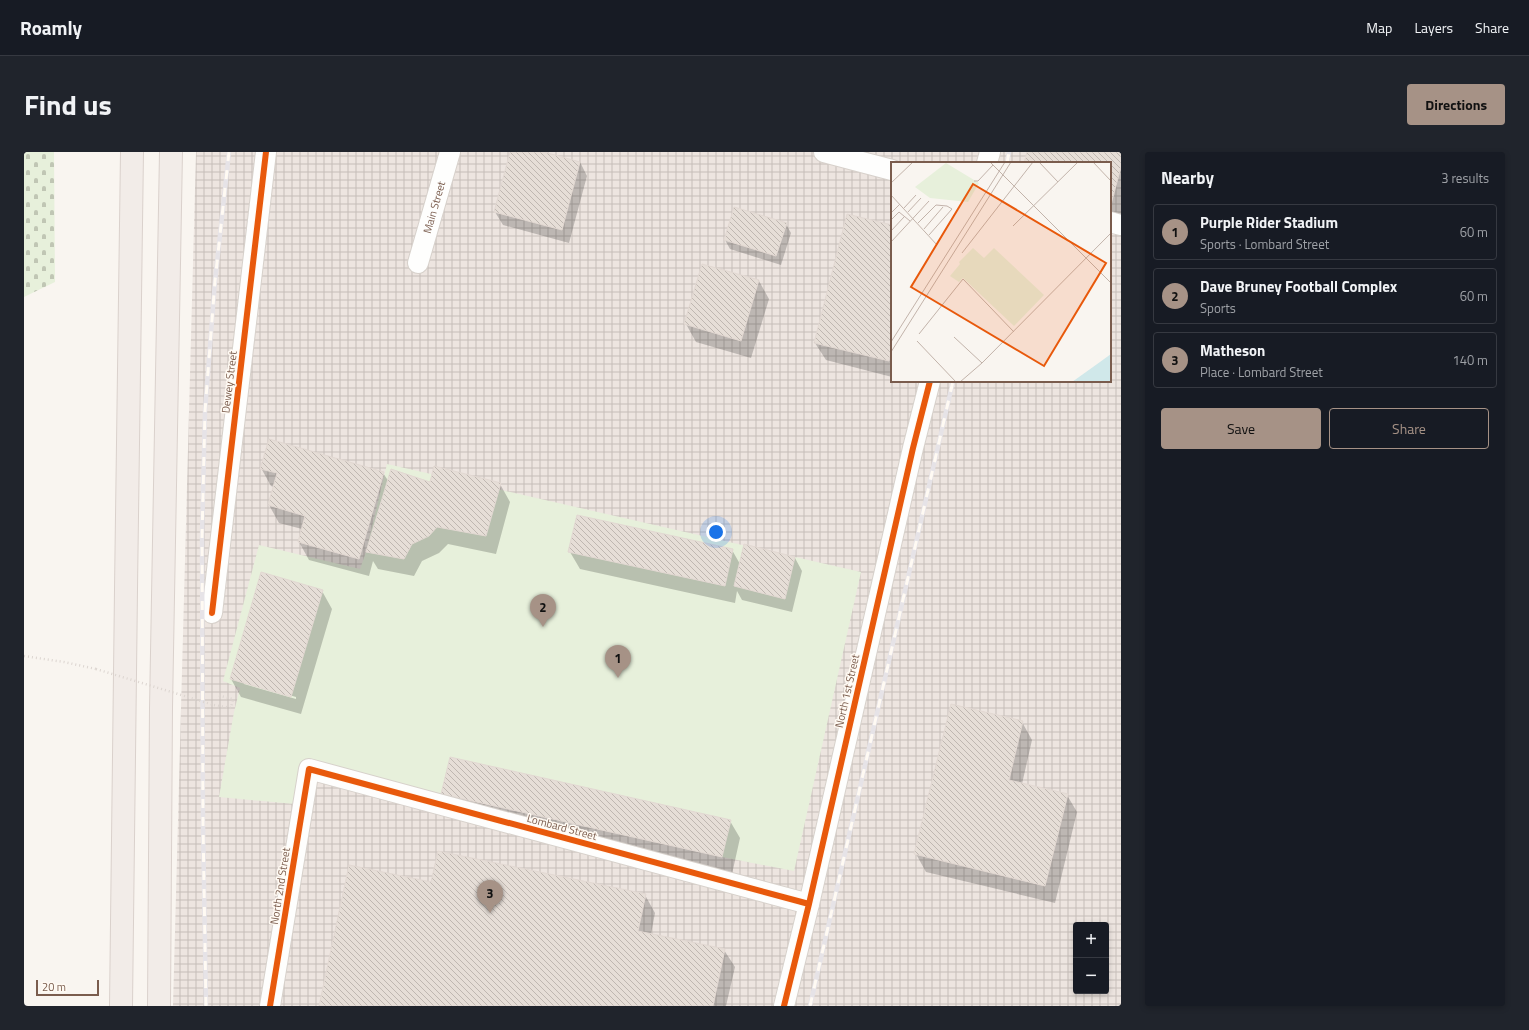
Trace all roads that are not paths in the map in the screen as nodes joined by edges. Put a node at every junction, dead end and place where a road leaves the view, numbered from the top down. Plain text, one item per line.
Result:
1 (132, 152) edge
2 (172, 152) edge
3 (266, 152) edge
4 (450, 152) edge
5 (824, 152) edge
6 (990, 152) edge
7 (987, 162) edge
8 (891, 170) edge
9 (1111, 222) edge
10 (1121, 225) edge
11 (418, 263) dead end
12 (930, 382) edge
13 (212, 614) dead end
14 (309, 769) joint
15 (809, 904) junction
16 (121, 1006) edge
17 (159, 1006) edge
18 (270, 1006) edge
19 (784, 1006) edge

1 - 16 highway
2 - 17 highway
3 - 13 street, Dewey Street
4 - 11 street, Main Street
5 - 8 street
6 - 7 street
9 - 10 street
12 - 15 street, North 1st Street
14 - 15 street, Lombard Street
14 - 18 street, North 2nd Street
15 - 19 street, North 1st Street

